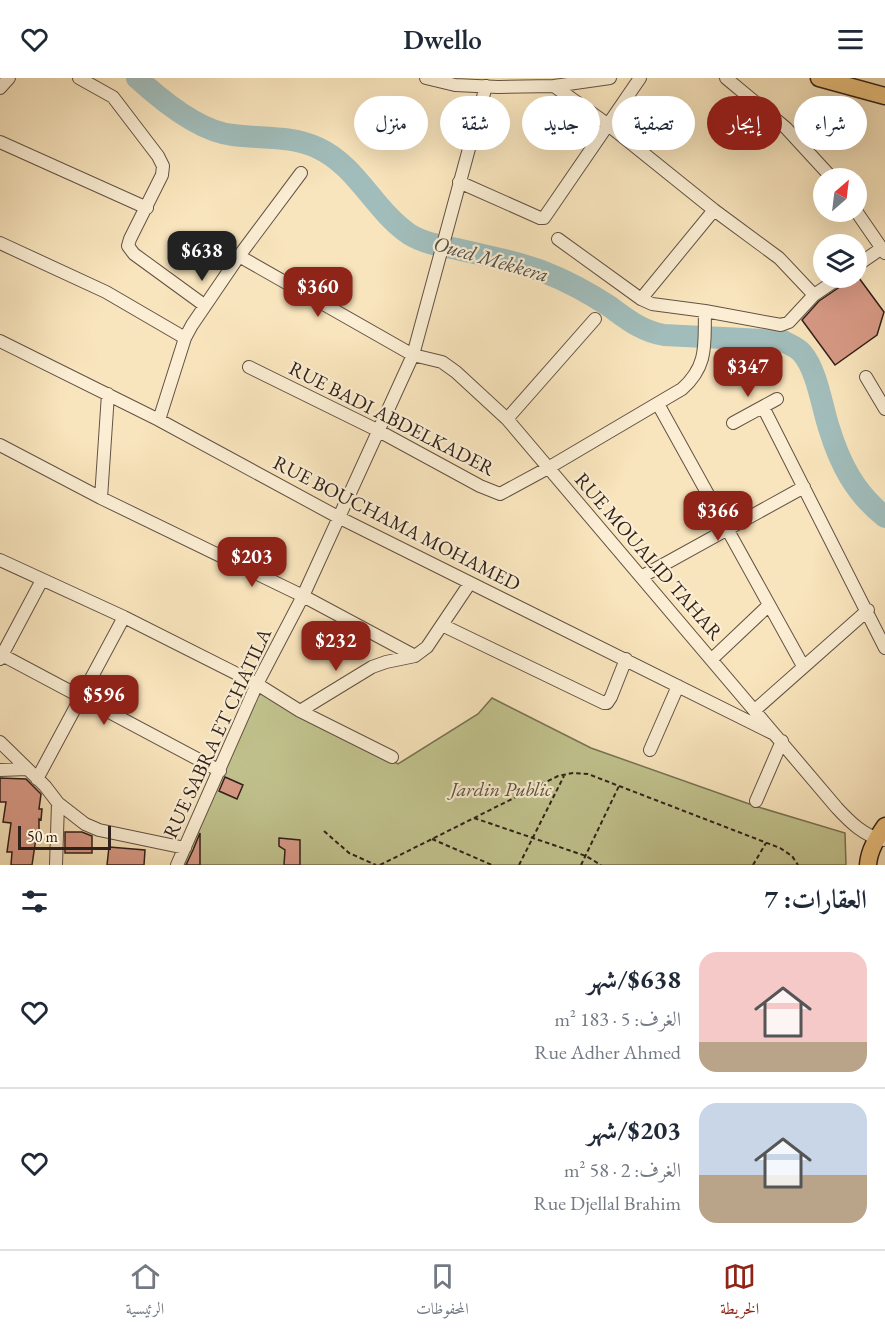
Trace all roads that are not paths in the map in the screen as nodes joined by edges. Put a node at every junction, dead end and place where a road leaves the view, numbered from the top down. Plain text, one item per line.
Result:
1 (9, 78) edge
2 (79, 78) edge
3 (426, 78) edge
4 (609, 78) edge
5 (640, 78) edge
6 (726, 78) edge
7 (819, 78) edge
8 (486, 86) junction
9 (554, 86) junction
10 (0, 88) edge
11 (885, 96) edge
12 (607, 124) junction
13 (0, 142) edge
14 (823, 168) edge
15 (301, 173) dead end
16 (459, 182) junction
17 (147, 208) junction
18 (714, 210) junction
19 (863, 222) edge
20 (558, 239) dead end
21 (0, 243) edge
22 (883, 251) edge
23 (239, 256) junction
24 (867, 260) edge
25 (824, 288) edge
26 (814, 295) junction
27 (641, 298) junction
28 (204, 305) junction
29 (705, 316) junction
30 (595, 319) dead end
31 (185, 338) junction
32 (0, 341) edge
33 (412, 355) junction
34 (249, 367) dead end
35 (866, 377) dead end
36 (108, 394) junction
37 (777, 399) dead end
38 (658, 404) junction
39 (763, 407) junction
40 (885, 409) edge
41 (507, 419) junction
42 (159, 420) junction
43 (734, 423) dead end
44 (377, 430) junction
45 (0, 445) edge
46 (548, 468) junction
47 (804, 487) junction
48 (101, 498) junction
49 (338, 517) junction
50 (727, 528) junction
51 (0, 560) edge
52 (641, 577) junction
53 (42, 580) junction
54 (470, 583) junction
55 (303, 596) junction
56 (769, 605) junction
57 (868, 610) junction
58 (124, 617) junction
59 (442, 625) junction
60 (884, 645) edge
61 (415, 656) junction
62 (1, 657) edge
63 (626, 659) junction
64 (712, 659) junction
65 (804, 666) junction
66 (257, 684) junction
67 (678, 686) junction
68 (81, 697) junction
69 (755, 710) junction
70 (300, 711) junction
71 (780, 739) junction
72 (0, 742) edge
73 (650, 750) dead end
74 (392, 756) dead end
75 (27, 769) junction
76 (0, 770) edge
77 (219, 771) junction
78 (38, 779) junction
79 (756, 801) dead end
80 (58, 803) junction
81 (882, 835) edge
82 (185, 848) junction
83 (56, 865) edge
84 (177, 865) edge
85 (868, 865) edge

1 - 10 street
2 - 17 street
3 - 8 street
4 - 9 street
5 - 12 street
6 - 14 street
7 - 11 main road
8 - 9 street
8 - 16 street, RUE SABRA ET CHATILA
9 - 12 street
12 - 16 street
12 - 18 street
13 - 17 street
15 - 23 street
16 - 33 street, RUE SABRA ET CHATILA
17 - 28 street
18 - 26 street
18 - 27 street
19 - 22 street
20 - 27 street
21 - 31 street
22 - 24 street
23 - 28 street
23 - 33 street, RUE MOUALID TAHAR
25 - 26 street
26 - 29 street
27 - 29 street
28 - 31 street
29 - 38 street
30 - 41 street
31 - 42 street
32 - 36 street, RUE BOUCHAMA MOHAMED
33 - 41 street, RUE MOUALID TAHAR
33 - 44 street, RUE SABRA ET CHATILA
34 - 44 street, RUE BADI ABDELKADER
35 - 40 street
36 - 42 street, RUE BOUCHAMA MOHAMED
36 - 48 street
37 - 39 street
38 - 46 street
38 - 50 street
39 - 43 street
39 - 47 street
41 - 46 street, RUE MOUALID TAHAR
42 - 49 street, RUE BOUCHAMA MOHAMED
44 - 46 street, RUE BADI ABDELKADER
44 - 49 street, RUE SABRA ET CHATILA
45 - 48 street
46 - 52 street, RUE MOUALID TAHAR
47 - 50 street
47 - 57 street
48 - 55 street
49 - 54 street, RUE BOUCHAMA MOHAMED
49 - 55 street, RUE SABRA ET CHATILA
50 - 52 street
50 - 56 street
51 - 53 street
52 - 64 street, RUE MOUALID TAHAR
53 - 58 street
53 - 62 street
54 - 59 street
54 - 63 street, RUE BOUCHAMA MOHAMED
55 - 61 street
55 - 66 street, RUE SABRA ET CHATILA
56 - 64 street
56 - 65 street
57 - 60 street
57 - 65 street
58 - 66 street
58 - 68 street
59 - 61 street
59 - 63 street
61 - 70 street
62 - 68 street
63 - 67 street, RUE BOUCHAMA MOHAMED
64 - 69 street, RUE MOUALID TAHAR
65 - 69 street
66 - 70 street
66 - 77 street, RUE SABRA ET CHATILA
67 - 71 street, RUE BOUCHAMA MOHAMED
67 - 73 street
68 - 77 street
68 - 78 street
69 - 71 street, RUE MOUALID TAHAR
70 - 74 street
71 - 79 street
71 - 81 street, RUE MOUALID TAHAR
72 - 75 street
75 - 76 street
75 - 78 street
77 - 82 street, RUE SABRA ET CHATILA
78 - 80 street
80 - 82 street
80 - 83 street
81 - 85 main road
82 - 84 street, RUE SABRA ET CHATILA

